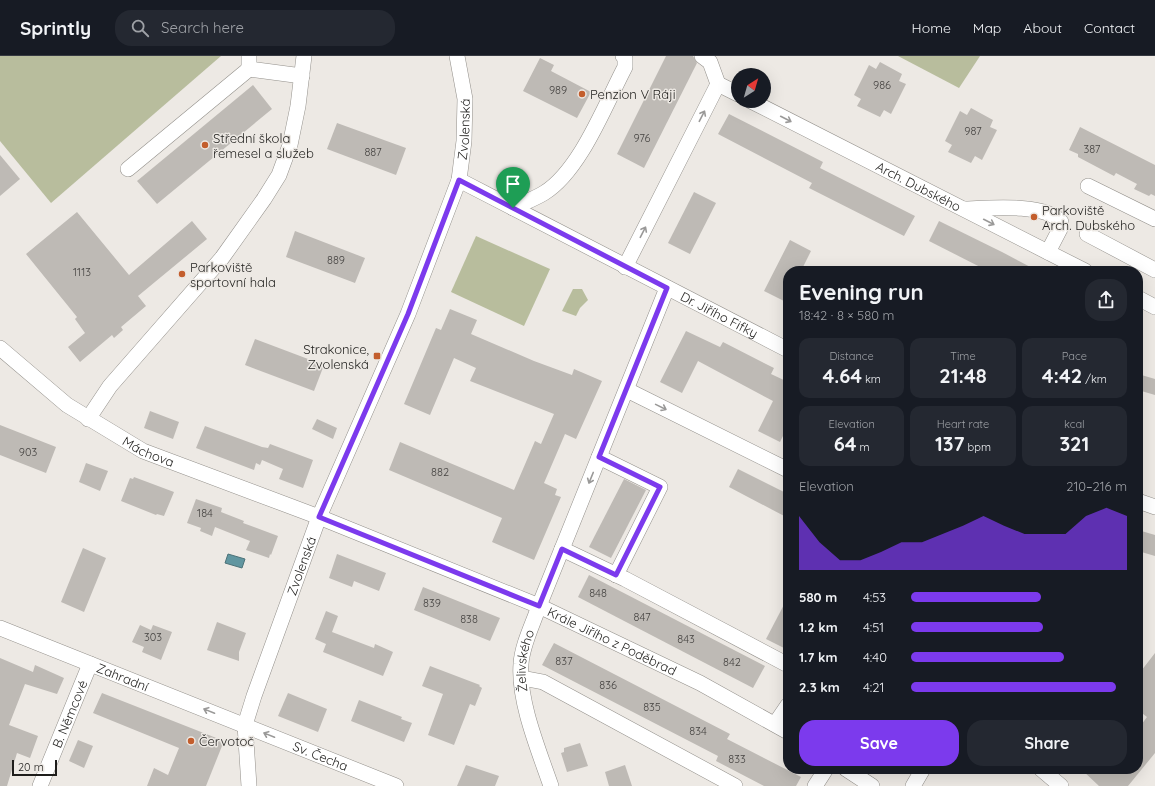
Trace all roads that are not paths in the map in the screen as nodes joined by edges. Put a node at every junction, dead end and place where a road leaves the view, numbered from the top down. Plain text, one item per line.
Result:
1 (304, 56) edge
2 (457, 56) edge
3 (623, 56) edge
4 (702, 56) edge
5 (249, 63) edge
6 (302, 76) junction
7 (718, 84) junction
8 (731, 90) edge
9 (766, 108) edge
10 (128, 169) dead end
11 (459, 180) junction
12 (1088, 186) dead end
13 (513, 208) junction
14 (962, 209) junction
15 (1155, 219) edge
16 (1087, 234) dead end
17 (1048, 252) junction
18 (1075, 266) edge
19 (625, 267) junction
20 (1155, 270) edge
21 (667, 288) junction
22 (1143, 300) edge
23 (1154, 304) edge
24 (783, 347) edge
25 (0, 348) edge
26 (627, 390) junction
27 (88, 419) junction
28 (599, 457) junction
29 (783, 468) edge
30 (1143, 503) edge
31 (1155, 507) edge
32 (319, 517) junction
33 (562, 549) junction
34 (616, 575) junction
35 (539, 606) junction
36 (0, 628) edge
37 (783, 662) edge
38 (90, 664) junction
39 (522, 678) junction
40 (783, 713) edge
41 (775, 724) junction
42 (245, 725) junction
43 (783, 729) edge
44 (823, 774) edge
45 (854, 774) edge
46 (920, 774) edge
47 (1047, 774) edge
48 (40, 786) edge
49 (249, 786) edge
50 (396, 786) edge
51 (550, 786) edge
52 (735, 786) edge
53 (815, 786) edge
54 (872, 786) edge
55 (913, 786) edge
56 (1061, 786) edge

1 - 6 street
2 - 11 street, Zvolenská
3 - 13 street
4 - 7 street
5 - 6 street
5 - 10 street
6 - 27 street
7 - 8 street
19 -> 7 street
9 -> 14 street, Arch. Dubského
11 - 13 street, Dr. Jiřího Fifky
11 - 32 street, Zvolenská
12 - 15 street
13 - 19 street, Dr. Jiřího Fifky
14 -> 17 street, Arch. Dubského
14 - 17 street
16 - 20 street
17 - 18 street, Arch. Dubského
19 - 21 street, Dr. Jiřího Fifky
21 - 24 street, Dr. Jiřího Fifky
21 - 26 street, Želivského
22 - 23 street
25 - 27 street, Máchova
26 - 28 street, Želivského
26 -> 29 street
27 - 32 street, Máchova
28 -> 33 street, Želivského
28 - 34 street
30 - 31 street
32 - 35 street, Krále Jiřího z Poděbrad
32 - 42 street, Zvolenská
33 - 34 street
33 - 35 street, Želivského
34 - 37 street
35 - 39 street, Želivského
35 - 41 street, Krále Jiřího z Poděbrad
36 - 38 street, Zahradní
42 -> 38 street, Zahradní
38 - 48 street, B. Němcové
39 - 51 street, Želivského
39 - 52 street
40 - 41 street
41 - 43 street, Krále Jiřího z Poděbrad
42 - 49 street, Zvolenská
50 -> 42 street, Sv. Čecha
44 - 53 street
45 - 54 street
46 - 55 street
47 - 56 street

